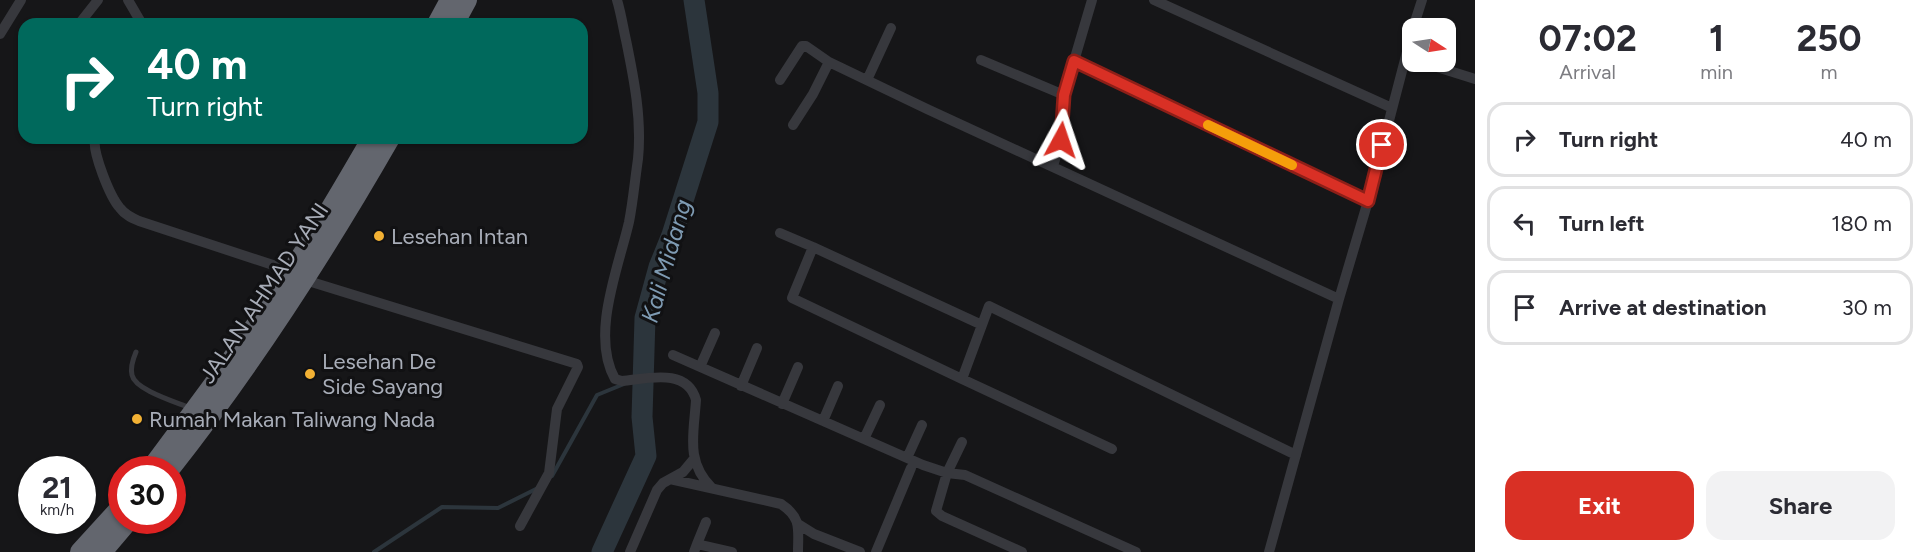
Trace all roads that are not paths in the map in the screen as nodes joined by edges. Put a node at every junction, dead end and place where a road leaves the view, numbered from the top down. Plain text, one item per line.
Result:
1 (21, 0) edge
2 (98, 0) edge
3 (128, 0) edge
4 (450, 0) edge
5 (467, 0) edge
6 (617, 0) edge
7 (1092, 0) edge
8 (1154, 0) edge
9 (1422, 0) edge
10 (84, 18) edge
11 (138, 18) edge
12 (440, 18) edge
13 (457, 18) edge
14 (1416, 18) edge
15 (891, 28) dead end
16 (0, 34) edge
17 (981, 60) dead end
18 (1074, 61) junction
19 (829, 62) junction
20 (1404, 72) edge
21 (1453, 72) edge
22 (1475, 79) edge
23 (780, 80) dead end
24 (867, 80) junction
25 (1064, 95) junction
26 (1392, 108) junction
27 (793, 125) dead end
28 (95, 144) edge
29 (369, 144) edge
30 (386, 144) edge
31 (1053, 166) junction
32 (1368, 201) junction
33 (339, 212) junction
34 (780, 233) dead end
35 (813, 247) junction
36 (298, 277) junction
37 (1339, 299) junction
38 (982, 325) junction
39 (715, 333) dead end
40 (757, 348) dead end
41 (136, 351) dead end
42 (673, 355) dead end
43 (699, 367) junction
44 (798, 367) dead end
45 (962, 379) junction
46 (741, 386) junction
47 (838, 386) dead end
48 (782, 404) junction
49 (880, 405) dead end
50 (195, 410) junction
51 (823, 421) junction
52 (922, 424) dead end
53 (864, 439) junction
54 (962, 442) dead end
55 (1112, 449) dead end
56 (1296, 454) junction
57 (160, 456) edge
58 (180, 456) edge
59 (693, 460) junction
60 (909, 463) junction
61 (946, 473) junction
62 (670, 479) junction
63 (712, 488) junction
64 (706, 522) dead end
65 (798, 524) junction
66 (520, 525) dead end
67 (106, 540) edge
68 (695, 548) edge
69 (80, 552) edge
70 (630, 552) edge
71 (732, 552) edge
72 (798, 552) edge
73 (860, 552) edge
74 (876, 552) edge
75 (1022, 552) edge
76 (1136, 552) edge
77 (1269, 552) edge

1 - 16 street
2 - 10 street
3 - 11 street
4 - 12 highway
5 - 13 highway
6 - 59 street
7 - 18 street
8 - 26 street
9 - 14 street
15 - 24 street
17 - 25 street
18 - 25 street
18 - 32 street
19 - 23 street
19 - 24 street
19 - 27 street
20 - 26 street
21 - 22 street
24 - 31 street
25 - 31 street
26 - 32 street
28 - 36 street
29 - 33 highway
30 - 33 highway, JALAN AHMAD YANI
31 - 37 street
32 - 37 street
33 - 36 highway, JALAN AHMAD YANI
34 - 35 street
35 - 38 street
35 - 45 street
36 - 50 highway
36 - 58 highway, JALAN AHMAD YANI
36 - 66 street
37 - 56 street
38 - 45 street
38 - 56 street
39 - 43 street
40 - 46 street
41 - 50 lane
42 - 43 street
43 - 46 street
44 - 48 street
45 - 55 street
46 - 48 street
47 - 51 street
48 - 51 street
49 - 53 street
50 - 57 highway
51 - 53 street
52 - 60 street
53 - 60 street
54 - 61 street
56 - 77 street
59 - 62 street
59 - 63 street
60 - 61 street
60 - 74 street
61 - 75 street
61 - 76 street
62 - 63 street
62 - 70 street
63 - 65 street
64 - 68 street
65 - 72 street
65 - 73 street
67 - 69 highway
68 - 71 street

